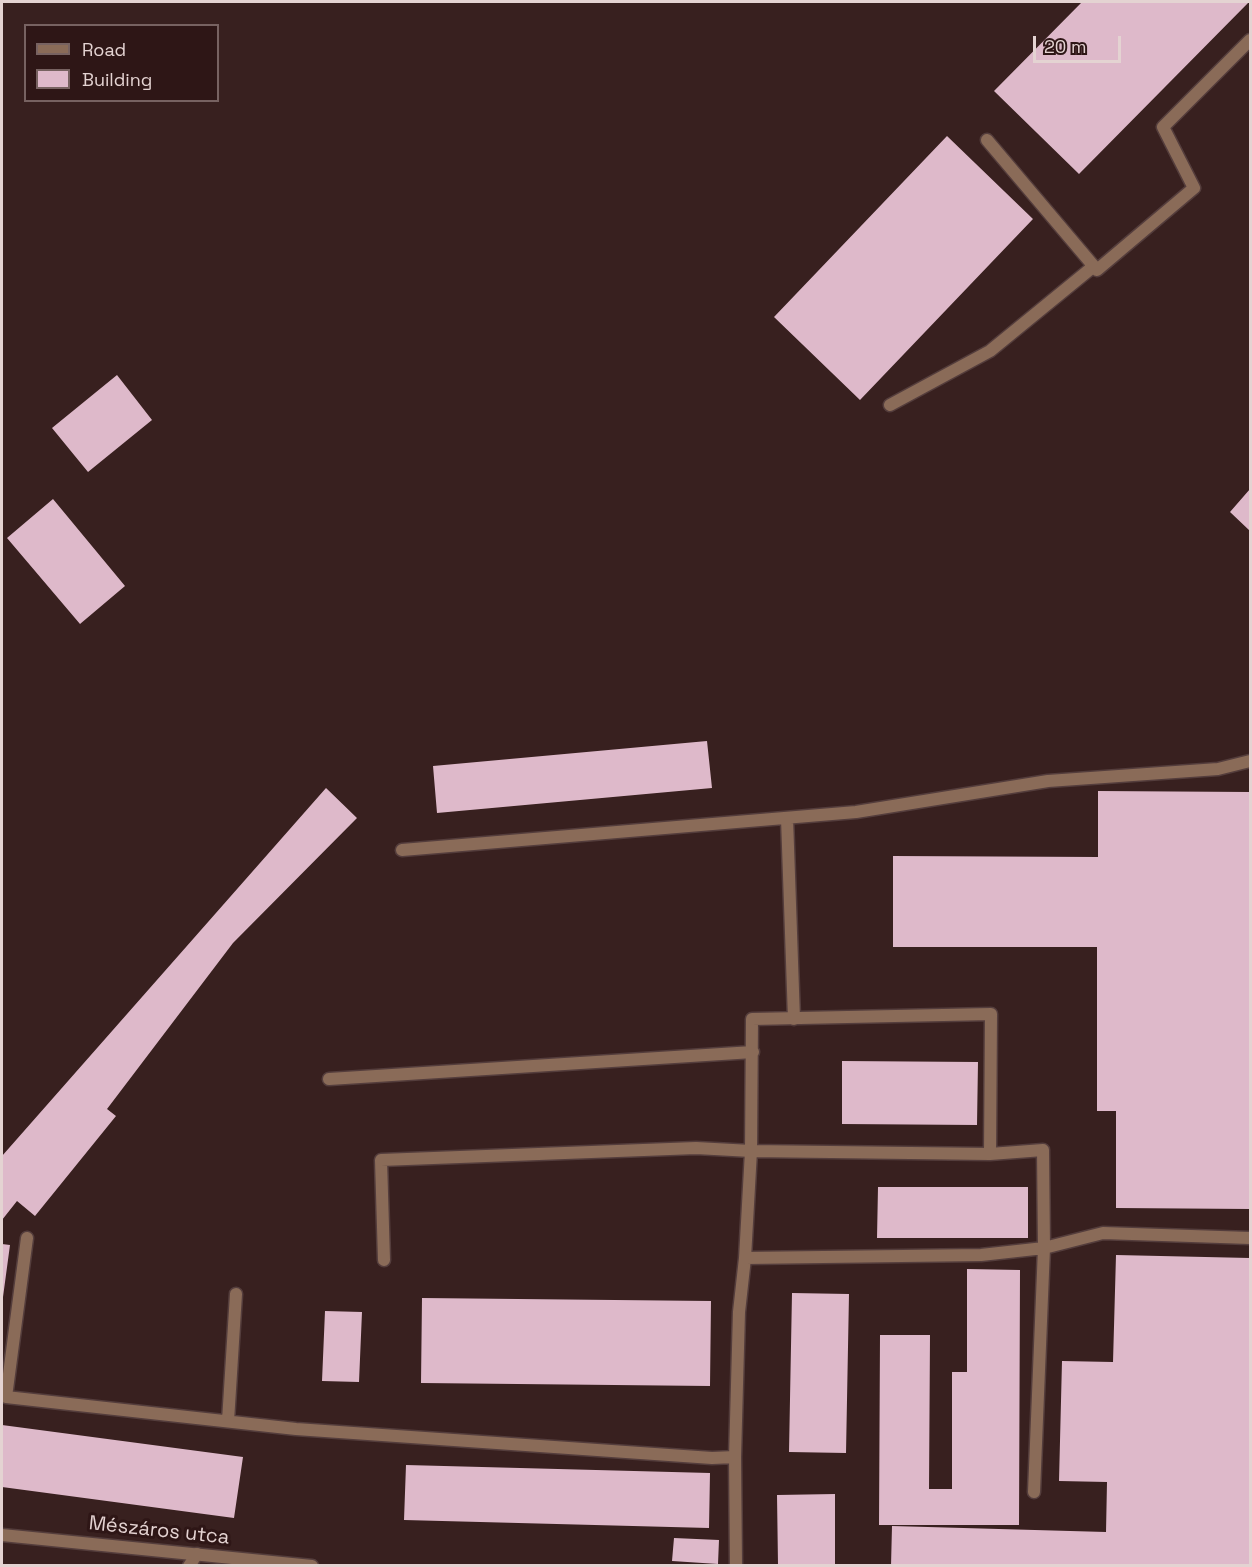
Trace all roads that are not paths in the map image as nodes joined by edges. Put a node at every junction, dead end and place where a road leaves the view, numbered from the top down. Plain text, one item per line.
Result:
1 (1251, 40) edge
2 (987, 141) dead end
3 (1094, 266) junction
4 (890, 405) dead end
5 (1251, 761) edge
6 (787, 818) junction
7 (402, 850) dead end
8 (794, 1019) junction
9 (753, 1052) junction
10 (329, 1079) dead end
11 (752, 1151) junction
12 (990, 1154) junction
13 (27, 1238) dead end
14 (1251, 1238) edge
15 (1044, 1248) junction
16 (745, 1258) junction
17 (384, 1260) dead end
18 (236, 1294) dead end
19 (228, 1421) junction
20 (735, 1457) junction
21 (1034, 1492) dead end
22 (2, 1535) edge
23 (197, 1554) junction
24 (252, 1563) edge
25 (189, 1566) edge
26 (312, 1566) edge
27 (736, 1566) edge

1 - 3 street
2 - 3 street
3 - 4 street
5 - 6 street
6 - 7 street
6 - 8 street
8 - 9 street
8 - 12 street
9 - 10 street
9 - 11 street
11 - 12 street
11 - 16 street
11 - 17 street
12 - 15 street
13 - 19 street
14 - 15 street
15 - 16 street
15 - 21 street
16 - 20 street
18 - 19 street
19 - 20 street
20 - 27 street
22 - 23 street, Mészáros utca
23 - 24 street, Mészáros utca
23 - 25 street
24 - 26 street, Mészáros utca

